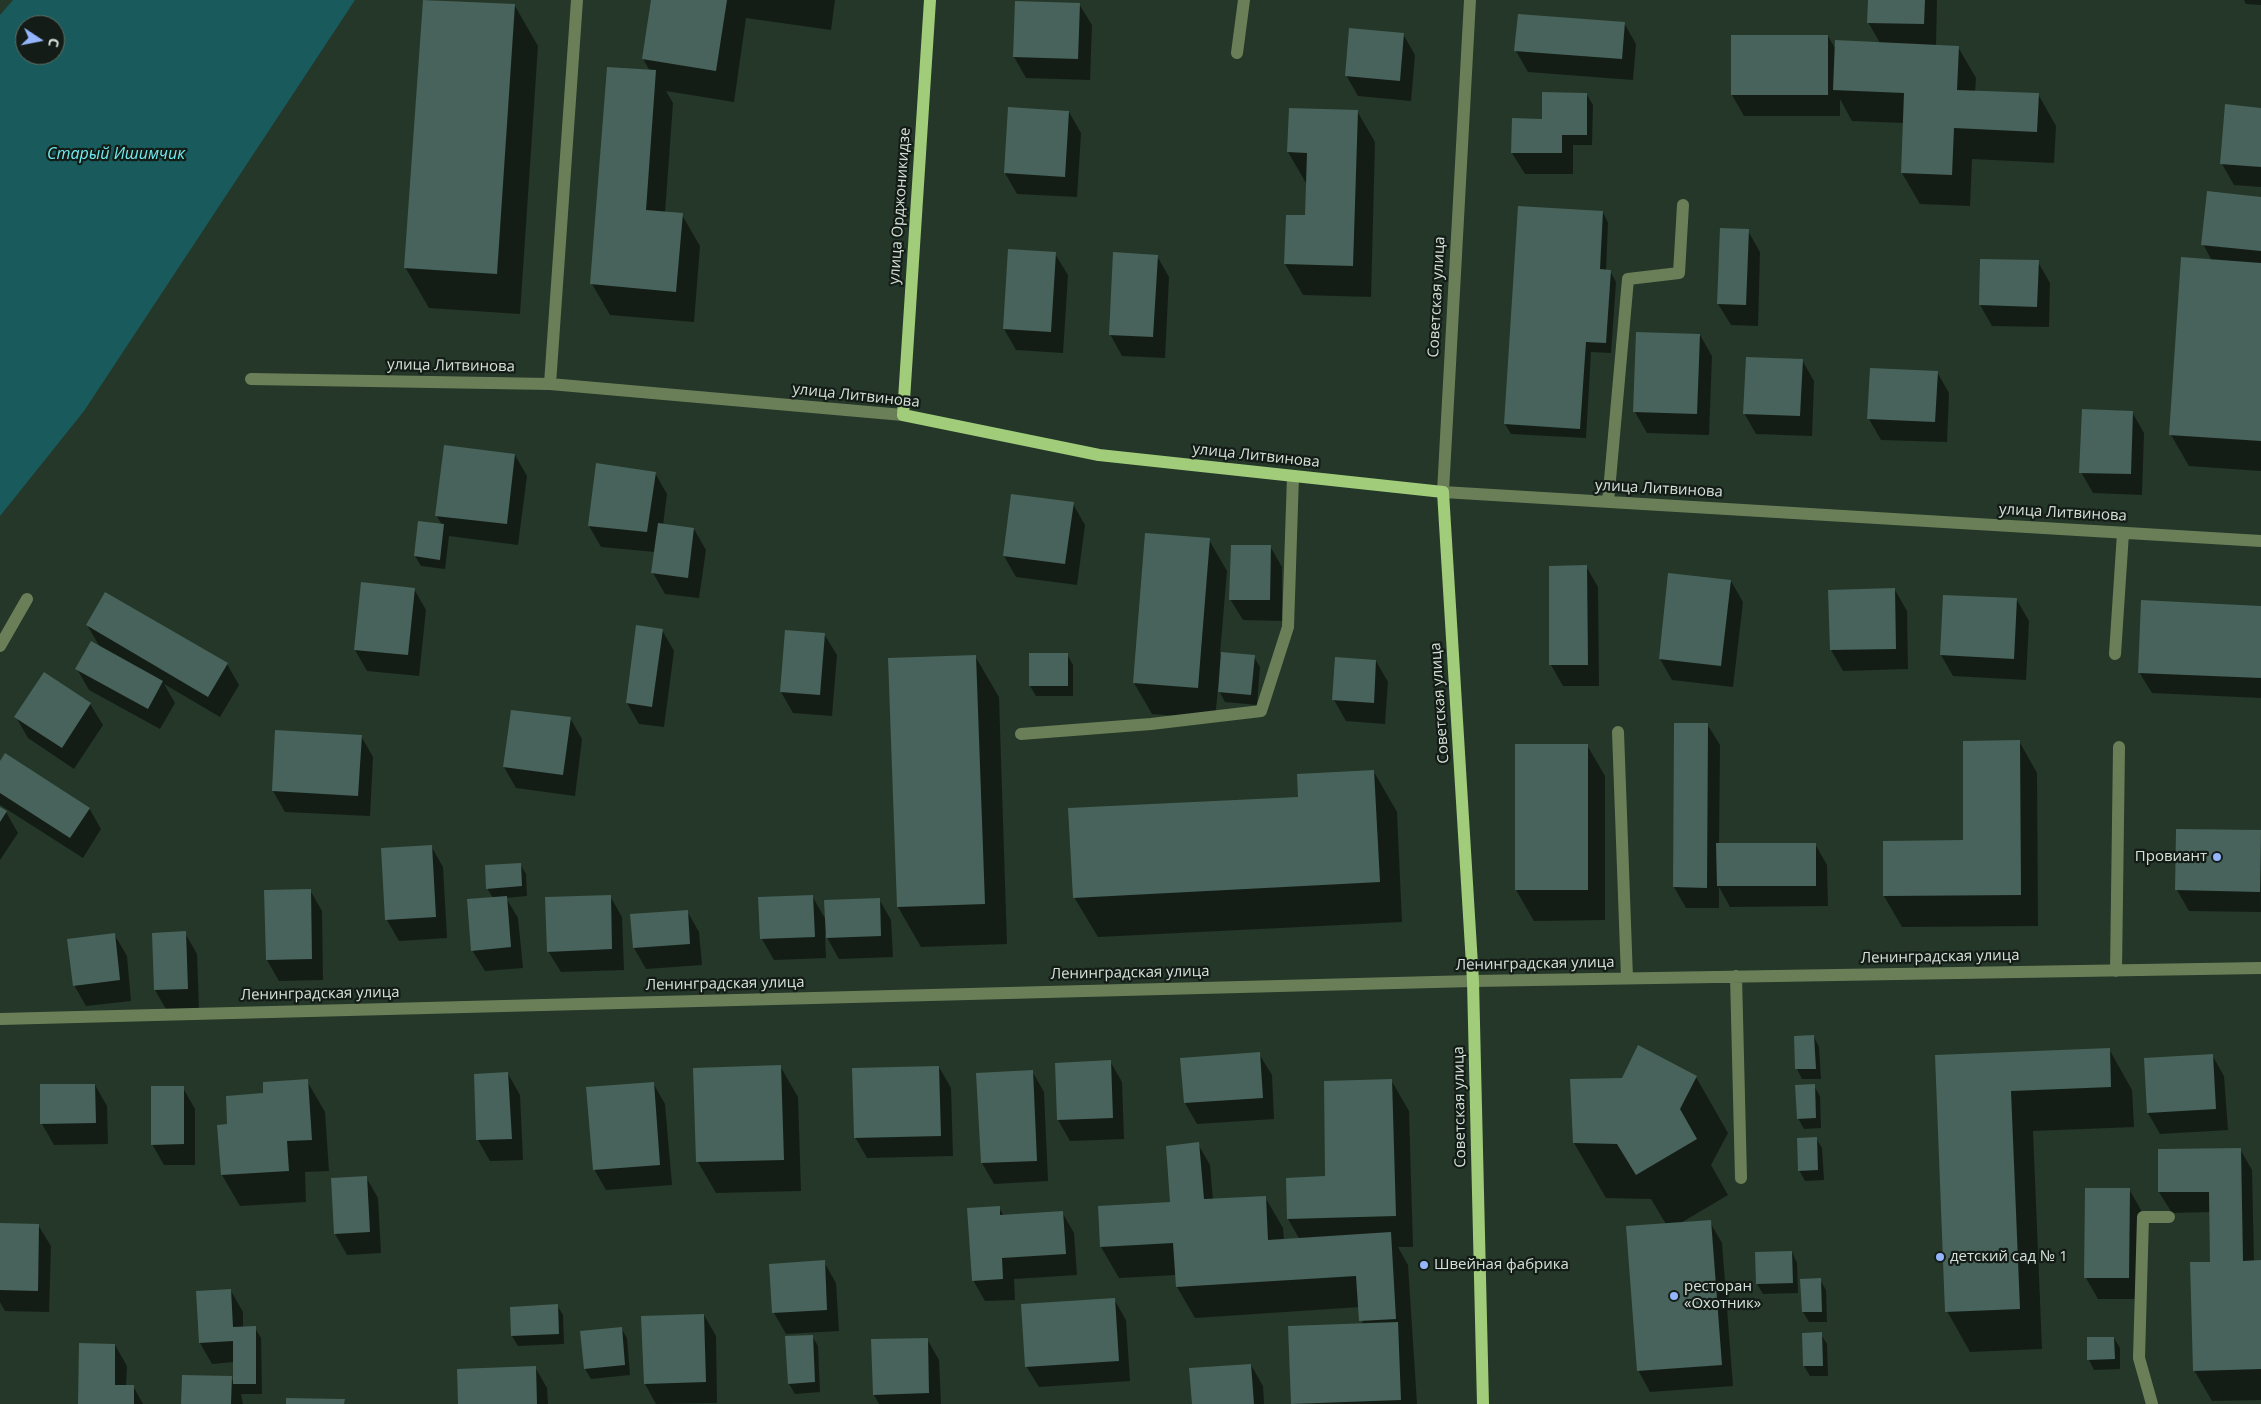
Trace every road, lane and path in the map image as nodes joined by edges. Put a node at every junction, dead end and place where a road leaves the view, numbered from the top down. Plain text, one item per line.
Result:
1 (577, 0) edge
2 (930, 0) edge
3 (1244, 0) edge
4 (1470, 0) edge
5 (1237, 53) dead end
6 (1683, 205) dead end
7 (251, 379) dead end
8 (550, 384) junction
9 (903, 415) junction
10 (1293, 476) junction
11 (1443, 492) junction
12 (1608, 502) junction
13 (2123, 533) junction
14 (2261, 541) edge
15 (27, 599) dead end
16 (0, 646) edge
17 (2115, 654) dead end
18 (1618, 732) dead end
19 (1021, 734) dead end
20 (2119, 747) dead end
21 (2261, 968) edge
22 (2116, 971) junction
23 (1736, 976) junction
24 (1627, 978) junction
25 (1473, 981) junction
26 (0, 1019) edge
27 (1741, 1178) dead end
28 (2169, 1217) dead end
29 (1483, 1404) edge
30 (2152, 1404) edge

1 - 8 street
2 - 9 main road, улица Орджоникидзе
3 - 5 street
4 - 11 street, Советская улица
6 - 12 street
7 - 8 street, улица Литвинова
8 - 9 street, улица Литвинова
9 - 10 main road, улица Литвинова
10 - 11 main road, улица Литвинова
10 - 19 street
11 - 12 street, улица Литвинова
11 - 25 main road, Советская улица
12 - 13 street, улица Литвинова
13 - 14 street, улица Литвинова
13 - 17 street
15 - 16 street
18 - 24 street
20 - 22 street
21 - 22 street, Ленинградская улица
22 - 23 street, Ленинградская улица
23 - 24 street, Ленинградская улица
23 - 27 street
24 - 25 street, Ленинградская улица
25 - 26 street, Ленинградская улица
25 - 29 main road, Советская улица
28 - 30 street

